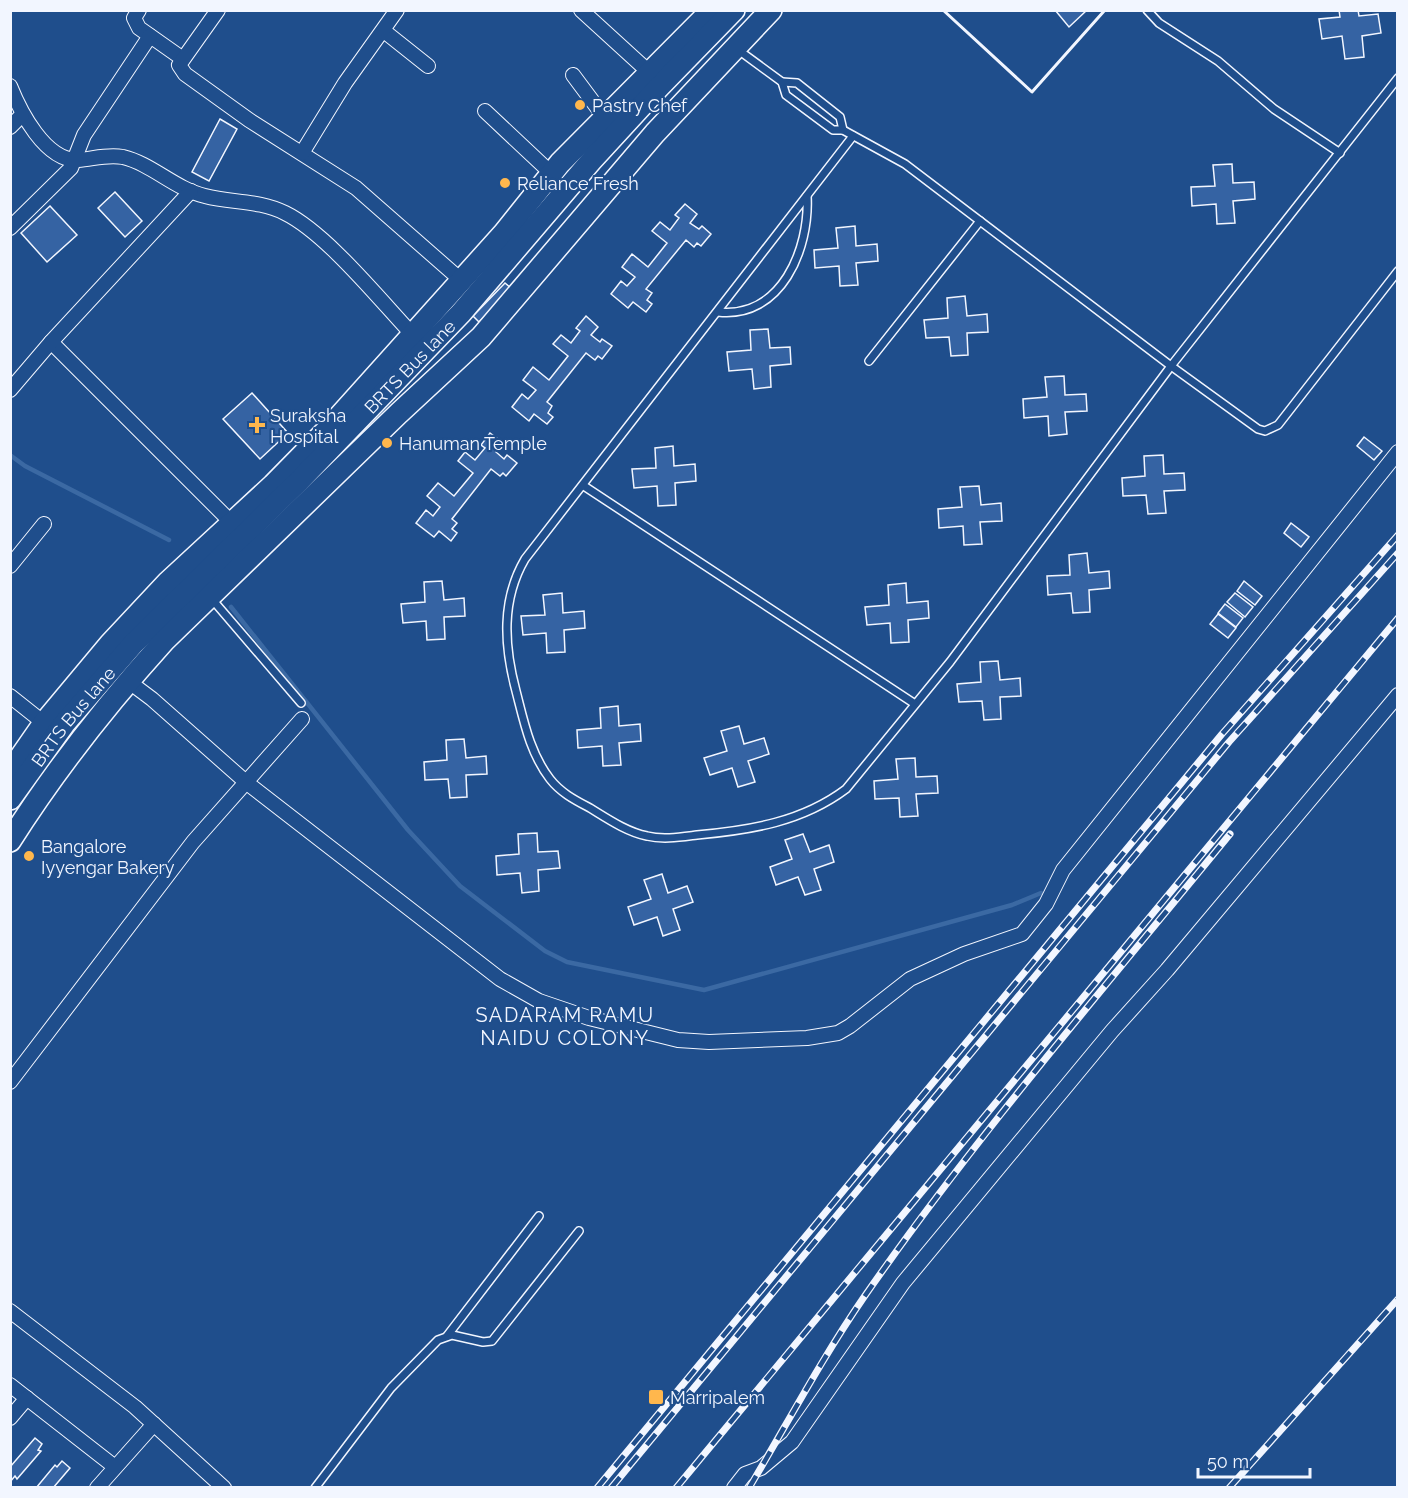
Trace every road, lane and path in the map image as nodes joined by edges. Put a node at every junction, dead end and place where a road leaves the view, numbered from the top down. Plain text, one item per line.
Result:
1 (139, 10) edge
2 (218, 10) edge
3 (397, 10) edge
4 (581, 10) edge
5 (712, 10) edge
6 (734, 10) edge
7 (771, 10) edge
8 (1148, 10) edge
9 (384, 31) junction
10 (150, 36) junction
11 (735, 47) junction
12 (183, 59) junction
13 (428, 66) dead end
14 (650, 73) junction
15 (573, 75) dead end
16 (1398, 78) edge
17 (782, 82) junction
18 (10, 86) edge
19 (485, 111) dead end
20 (22, 115) junction
21 (605, 118) junction
22 (10, 127) edge
23 (843, 130) junction
24 (853, 136) junction
25 (302, 153) junction
26 (1340, 153) junction
27 (75, 160) junction
28 (551, 173) junction
29 (191, 191) junction
30 (807, 196) junction
31 (980, 221) junction
32 (10, 228) edge
33 (1398, 271) edge
34 (462, 281) junction
35 (718, 312) junction
36 (413, 335) junction
37 (51, 342) junction
38 (869, 361) dead end
39 (1171, 366) junction
40 (10, 390) edge
41 (1398, 452) edge
42 (584, 486) junction
43 (232, 523) junction
44 (44, 524) dead end
45 (10, 566) edge
46 (209, 596) junction
47 (128, 681) junction
48 (1398, 695) edge
49 (10, 696) edge
50 (301, 703) dead end
51 (915, 704) junction
52 (302, 718) dead end
53 (45, 723) junction
54 (10, 772) edge
55 (247, 783) junction
56 (10, 799) edge
57 (10, 841) edge
58 (10, 1082) edge
59 (539, 1216) dead end
60 (579, 1232) dead end
61 (10, 1311) edge
62 (447, 1336) junction
63 (10, 1385) edge
64 (27, 1398) junction
65 (10, 1418) edge
66 (154, 1425) junction
67 (115, 1467) junction
68 (98, 1488) edge
69 (224, 1488) edge
70 (315, 1488) edge
71 (735, 1488) edge

1 - 10 street
2 - 12 street
3 - 9 street
4 - 14 street
5 - 14 main road
6 - 56 main road, BRTS Bus lane
7 - 11 main road
8 - 26 lane
9 - 13 street
9 - 25 street
10 - 12 street
10 - 27 street
11 - 17 lane
11 - 46 main road
12 - 25 street
14 - 21 main road
15 - 21 street
16 - 26 lane
17 - 23 lane
17 - 23 lane
18 - 20 street
19 - 28 street
20 - 22 street
20 - 27 street
21 - 28 main road
23 - 24 lane
24 - 30 lane
24 - 31 lane
25 - 34 street
26 - 39 lane
27 - 29 street
27 - 32 street
28 - 34 main road
29 - 36 street
29 - 37 street
30 - 35 lane
30 - 35 lane
31 - 38 lane
31 - 39 lane
33 - 39 lane
34 - 36 main road
35 - 42 lane
36 - 43 main road
37 - 40 street
37 - 43 street
39 - 51 lane
41 - 55 street
42 - 51 lane
42 - 51 lane
43 - 53 main road
44 - 45 street
46 - 47 main road
46 - 50 lane
47 - 55 street
47 - 57 main road
48 - 71 street
49 - 53 street
52 - 55 street
53 - 54 main road
55 - 58 street
59 - 62 lane
60 - 62 lane
61 - 66 street
62 - 70 lane
63 - 64 street
64 - 65 street
64 - 67 street
66 - 67 street
66 - 69 street
67 - 68 street

